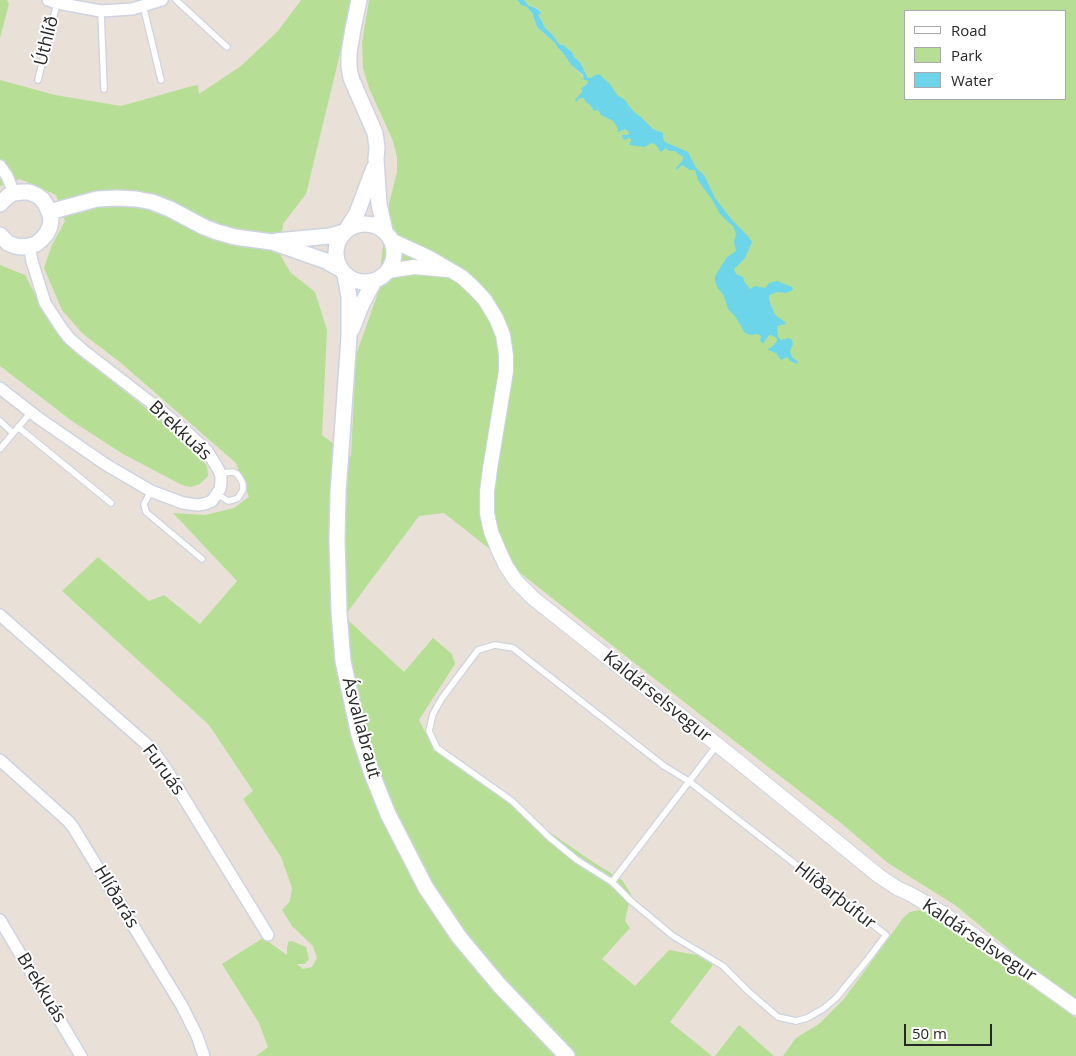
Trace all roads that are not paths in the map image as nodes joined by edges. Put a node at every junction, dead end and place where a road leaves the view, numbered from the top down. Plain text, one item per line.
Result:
1 (162, 0) edge
2 (176, 0) edge
3 (359, 0) edge
4 (52, 2) edge
5 (143, 5) junction
6 (101, 11) junction
7 (227, 47) dead end
8 (38, 80) dead end
9 (160, 80) dead end
10 (104, 89) dead end
11 (376, 159) junction
12 (0, 166) edge
13 (14, 193) junction
14 (0, 204) edge
15 (49, 212) junction
16 (345, 231) junction
17 (0, 235) edge
18 (388, 236) junction
19 (272, 242) junction
20 (30, 246) junction
21 (450, 270) junction
22 (388, 271) junction
23 (342, 272) junction
24 (374, 280) junction
25 (349, 337) junction
26 (0, 388) edge
27 (31, 412) junction
28 (0, 421) edge
29 (18, 427) junction
30 (13, 433) junction
31 (0, 448) edge
32 (220, 473) junction
33 (151, 491) junction
34 (217, 494) junction
35 (111, 503) dead end
36 (202, 559) dead end
37 (0, 615) edge
38 (717, 745) junction
39 (0, 760) edge
40 (690, 782) junction
41 (612, 882) junction
42 (0, 920) edge
43 (268, 935) dead end
44 (1076, 1008) edge
45 (81, 1056) edge
46 (204, 1056) edge
47 (567, 1056) edge

1 - 5 street, Úthlíð
2 - 7 lane
3 - 11 main road
4 - 6 street, Úthlíð
4 - 8 lane, Úthlíð
5 - 6 street, Úthlíð
5 - 9 lane
6 - 10 lane
11 - 16 main road
11 - 18 main road
12 - 13 street
13 - 14 main road
13 - 15 main road
15 - 19 main road
15 - 20 main road
16 - 18 main road
16 - 19 main road
16 - 23 main road
17 - 20 main road
18 - 21 street, Kaldárselsvegur
18 - 22 main road
19 - 23 main road
20 - 32 street, Brekkuás
21 - 22 street
21 - 38 street, Kaldárselsvegur
22 - 24 main road
23 - 24 main road
23 - 25 main road, Ásvallabraut
24 - 25 main road, Ásvallabraut
25 - 47 main road, Ásvallabraut
26 - 27 street
27 - 29 lane
27 - 33 street
28 - 30 lane
29 - 30 lane
29 - 35 lane
30 - 31 lane
32 - 34 street, Brekkuás
32 - 34 lane
33 - 34 street
33 - 36 lane
37 - 43 street, Furuás
38 - 40 lane
38 - 44 street, Kaldárselsvegur
39 - 46 street, Hlíðarás
40 - 41 lane
40 - 41 lane, Hlíðarþúfur
40 - 41 lane, Hlíðarþúfur
42 - 45 street, Brekkuás

